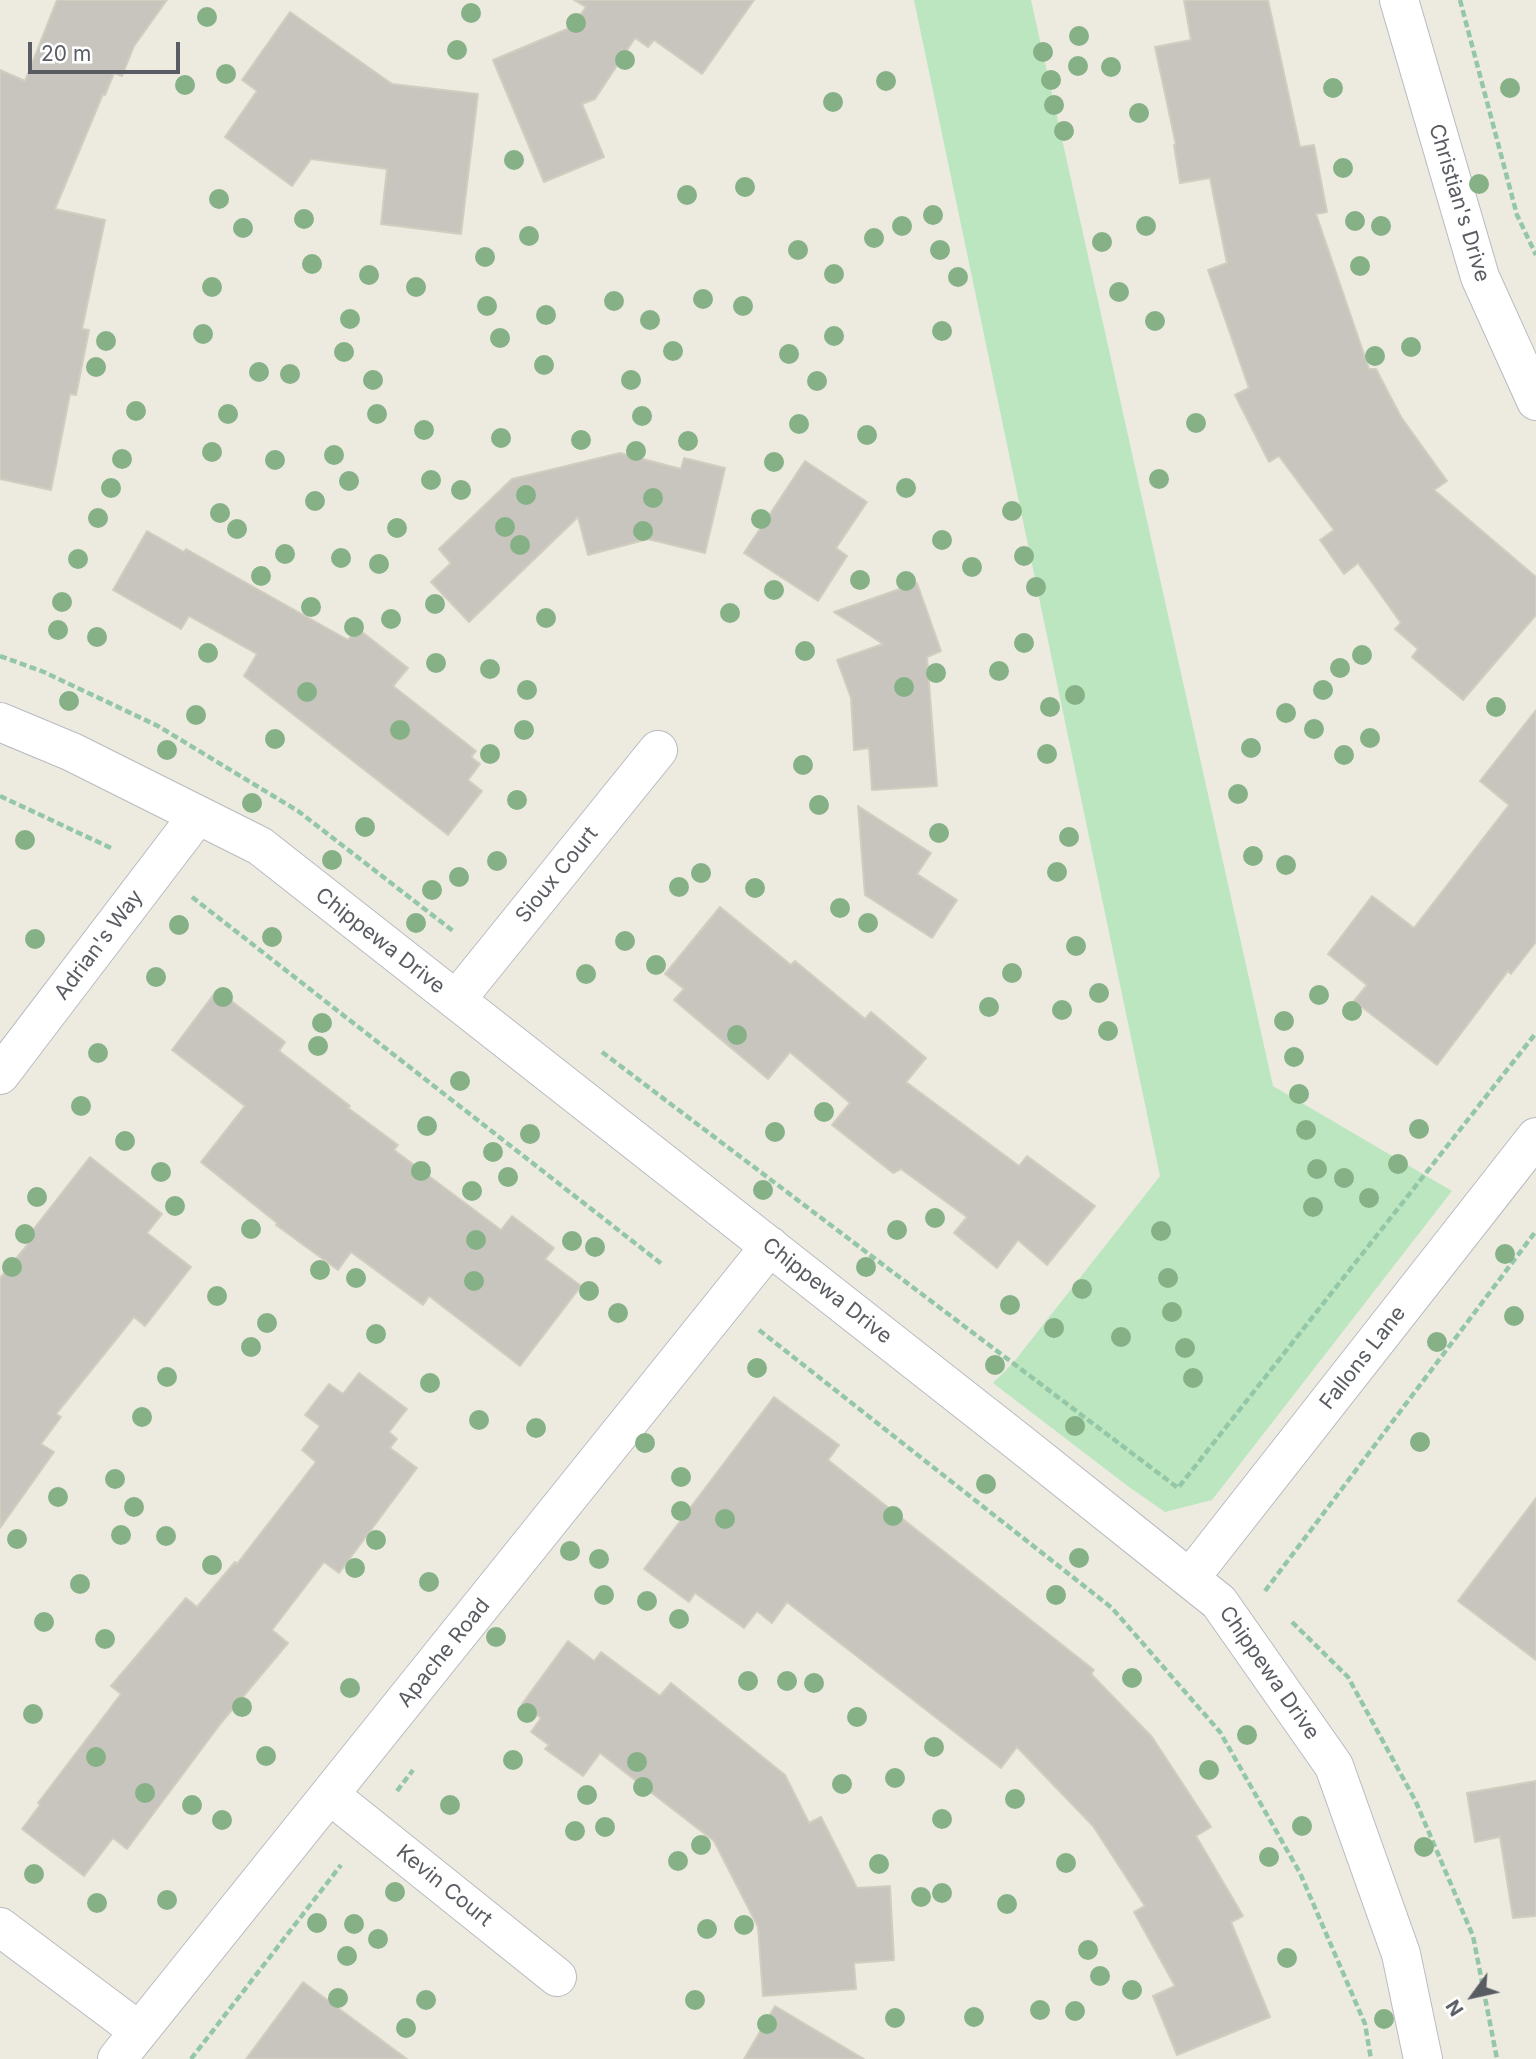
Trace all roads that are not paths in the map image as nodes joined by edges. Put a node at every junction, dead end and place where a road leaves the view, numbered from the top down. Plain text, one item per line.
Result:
1 (1399, 0) edge
2 (1536, 401) edge
3 (0, 722) edge
4 (659, 750) dead end
5 (198, 815) junction
6 (456, 1000) junction
7 (0, 1075) edge
8 (1536, 1137) edge
9 (770, 1246) junction
10 (1190, 1578) junction
11 (330, 1795) junction
12 (0, 1927) edge
13 (557, 1977) dead end
14 (128, 2045) edge
15 (1423, 2059) edge

1 - 2 street, Christian's Drive
3 - 5 street, Chippewa Drive
4 - 6 street, Sioux Court
5 - 6 street, Chippewa Drive
5 - 7 street, Adrian's Way
6 - 9 street, Chippewa Drive
8 - 10 street, Fallons Lane
9 - 10 street, Chippewa Drive
9 - 11 street, Apache Road
10 - 15 street, Chippewa Drive
11 - 13 street, Kevin Court
11 - 14 street, Apache Road
12 - 14 street

